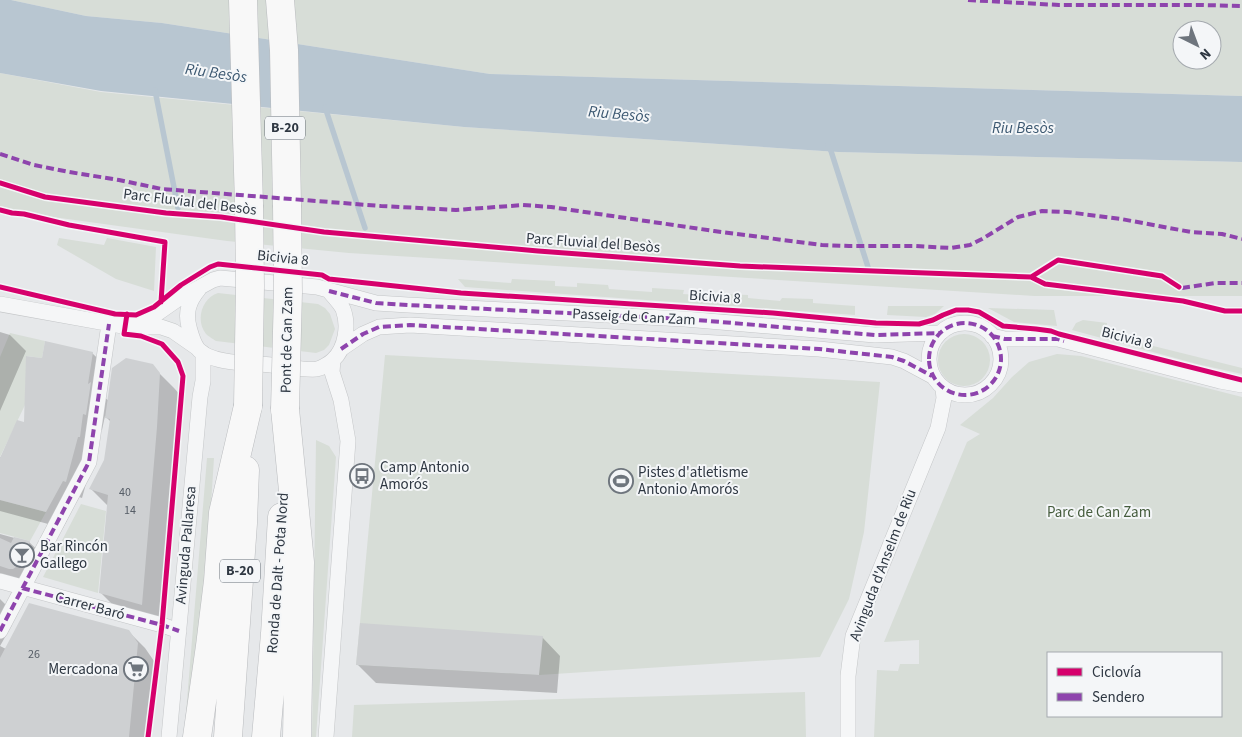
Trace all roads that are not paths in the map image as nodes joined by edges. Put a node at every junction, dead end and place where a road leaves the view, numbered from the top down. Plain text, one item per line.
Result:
1 (243, 0) edge
2 (280, 0) edge
3 (286, 0) edge
4 (284, 50) junction
5 (202, 286) junction
6 (329, 291) junction
7 (0, 304) edge
8 (109, 324) junction
9 (128, 327) junction
10 (940, 333) junction
11 (992, 336) junction
12 (200, 351) junction
13 (337, 354) junction
14 (932, 376) junction
15 (1242, 385) edge
16 (943, 389) junction
17 (958, 395) junction
18 (248, 406) junction
19 (285, 409) junction
20 (938, 428) junction
21 (0, 581) edge
22 (22, 588) junction
23 (0, 631) edge
24 (179, 631) junction
25 (169, 737) edge
26 (198, 737) edge
27 (228, 737) edge
28 (266, 737) edge
29 (297, 737) edge
30 (326, 737) edge
31 (848, 737) edge

1 - 18 highway, B-20, bridge
2 - 4 highway, Pont de Can Zam / B-20
3 - 4 highway
4 - 19 highway, Pont de Can Zam / B-20, bridge
5 - 6 street, Passeig de Can Zam
5 - 9 street, Passeig de Can Zam
5 - 12 street
6 - 10 street, Passeig de Can Zam
6 - 13 street
7 - 8 street, Passeig de Can Zam
8 - 9 street, Passeig de Can Zam
8 - 22 street
9 - 12 street, Passeig de Can Zam
10 - 11 street
10 - 14 street
11 - 15 street
11 - 17 street
12 - 13 street, Passeig de Can Zam
12 - 24 street, Avinguda Pallaresa
13 - 14 street, Passeig de Can Zam
13 - 30 street
14 - 16 street
16 - 17 street
16 - 20 street, Avinguda d'Anselm de Riu
17 - 20 street, Avinguda d'Anselm de Riu
18 - 26 highway
18 - 27 highway, B-20
19 - 28 highway, Ronda de Dalt - Pota Nord / B-20
19 - 29 highway
20 - 31 street, Avinguda d'Anselm de Riu
21 - 22 street, Carrer Baró
22 - 23 street
22 - 24 street, Carrer Baró
24 - 25 street, Avinguda Pallaresa

